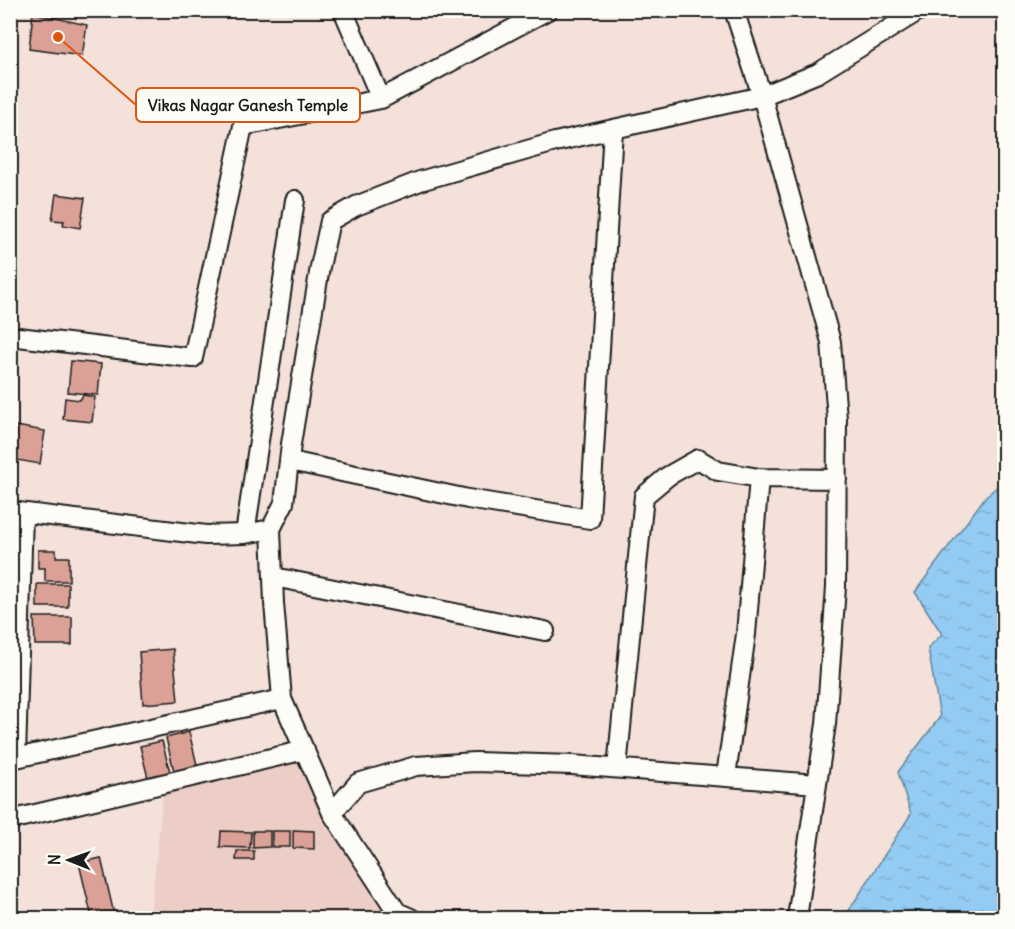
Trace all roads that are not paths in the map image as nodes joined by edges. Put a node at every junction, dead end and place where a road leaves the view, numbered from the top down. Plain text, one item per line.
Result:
1 (343, 10) edge
2 (548, 10) edge
3 (734, 10) edge
4 (920, 10) edge
5 (762, 96) junction
6 (381, 99) junction
7 (613, 129) junction
8 (295, 200) dead end
9 (10, 336) edge
10 (290, 460) junction
11 (759, 478) junction
12 (837, 479) junction
13 (17, 512) edge
14 (272, 529) junction
15 (245, 534) junction
16 (274, 577) junction
17 (545, 631) dead end
18 (282, 699) junction
19 (305, 750) junction
20 (617, 768) junction
21 (726, 776) junction
22 (817, 784) junction
23 (332, 813) junction
24 (10, 820) edge
25 (411, 918) edge
26 (797, 918) edge

1 - 6 street
2 - 6 street
3 - 5 street
4 - 5 street
5 - 7 street
5 - 12 street
6 - 9 street
7 - 10 street
7 - 10 street
8 - 15 street
10 - 14 street
11 - 12 street
11 - 20 street
11 - 21 street
12 - 22 street
13 - 15 street
13 - 18 street
14 - 15 street
14 - 16 street
16 - 17 street
16 - 18 street
18 - 19 street
19 - 23 street
19 - 24 street
20 - 21 street
20 - 23 street
21 - 22 street
22 - 26 street
23 - 25 street

